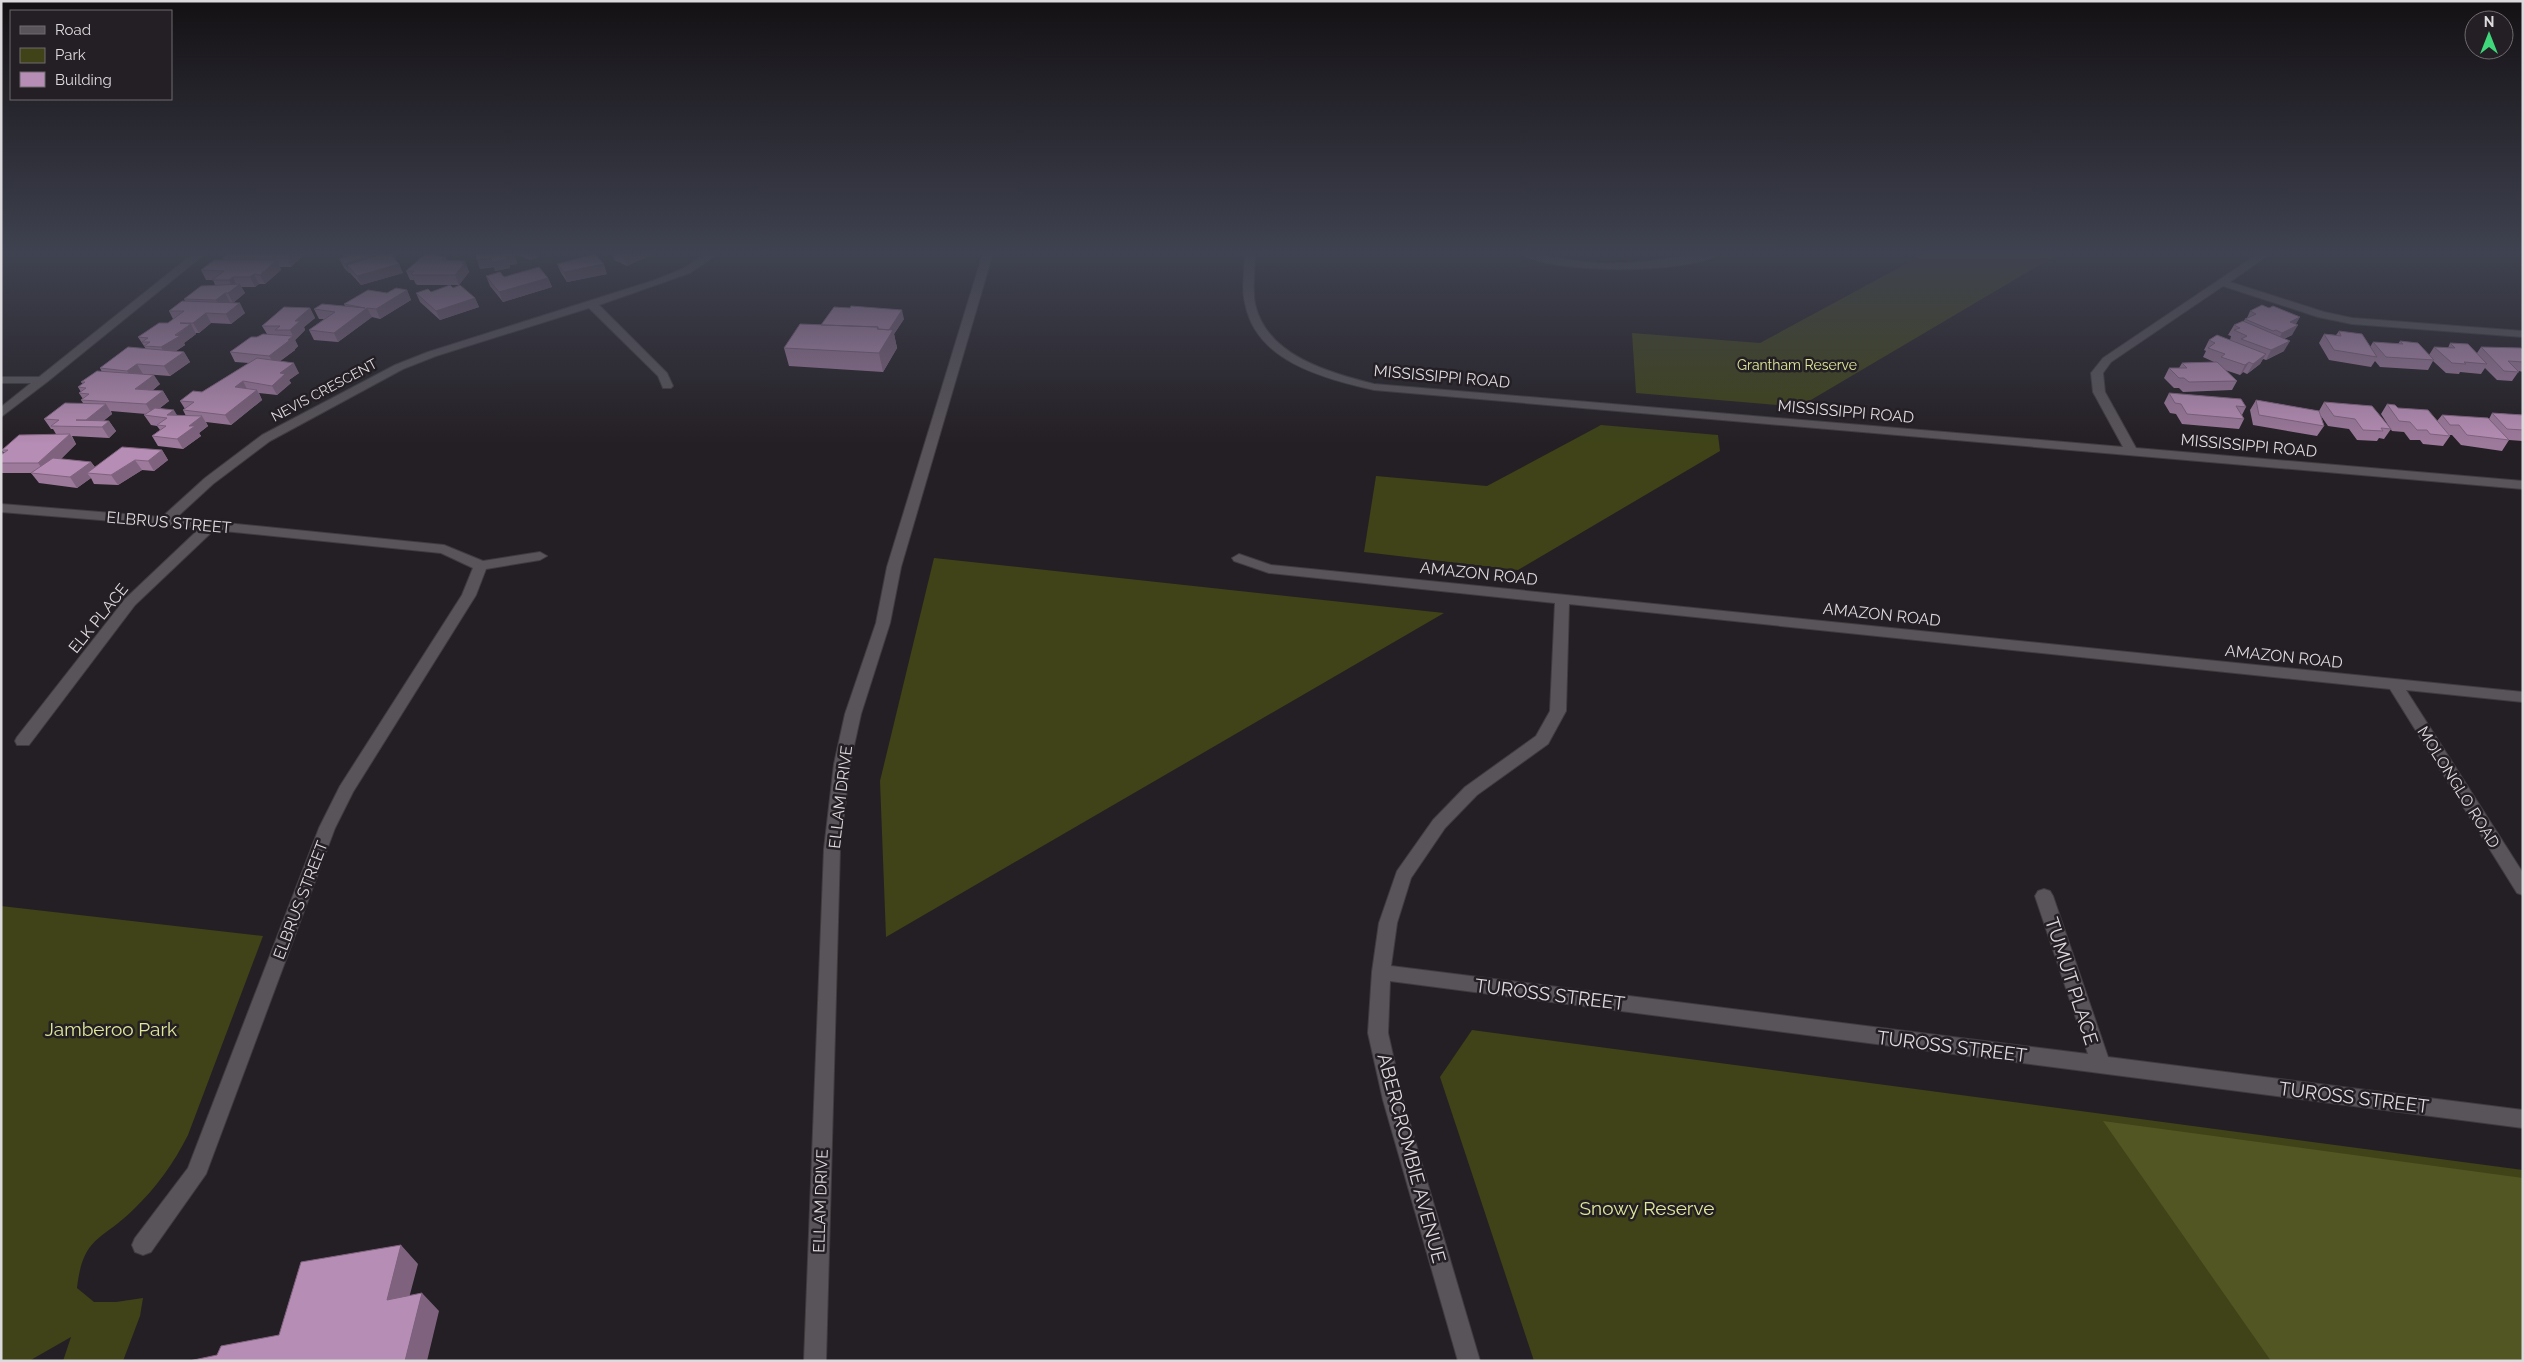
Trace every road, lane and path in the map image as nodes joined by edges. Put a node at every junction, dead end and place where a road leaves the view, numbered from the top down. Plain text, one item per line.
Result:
1 (122, 317) edge
2 (549, 317) edge
3 (605, 317) edge
4 (969, 317) edge
5 (1255, 317) edge
6 (2172, 317) edge
7 (2330, 317) edge
8 (2523, 334) edge
9 (1, 380) edge
10 (43, 380) junction
11 (667, 386) dead end
12 (1, 413) edge
13 (2132, 451) junction
14 (2523, 485) edge
15 (1, 508) edge
16 (165, 521) junction
17 (211, 525) junction
18 (540, 556) dead end
19 (1239, 558) dead end
20 (481, 566) junction
21 (1562, 599) junction
22 (2396, 685) junction
23 (2523, 697) edge
24 (23, 741) dead end
25 (2523, 888) edge
26 (2044, 896) dead end
27 (1381, 972) junction
28 (2101, 1065) junction
29 (2523, 1119) edge
30 (142, 1245) dead end
31 (815, 1361) edge
32 (1469, 1361) edge

1 - 10 street
2 - 16 street, NEVIS CRESCENT
3 - 11 street
4 - 31 street, ELLAM DRIVE
5 - 13 street, MISSISSIPPI ROAD
6 - 13 street
7 - 8 street
9 - 10 street
10 - 12 street
13 - 14 street, MISSISSIPPI ROAD
15 - 16 street, ELBRUS STREET
16 - 17 street, ELBRUS STREET
17 - 20 street, ELBRUS STREET
17 - 24 street, ELK PLACE
18 - 20 street
19 - 21 street, AMAZON ROAD
20 - 30 street, ELBRUS STREET
21 - 22 street, AMAZON ROAD
21 - 27 street, ABERCROMBIE AVENUE
22 - 23 street, AMAZON ROAD
22 - 25 street, MOLONGLO ROAD
26 - 28 street, TUMUT PLACE
27 - 28 street, TUROSS STREET
27 - 32 street, ABERCROMBIE AVENUE
28 - 29 street, TUROSS STREET

